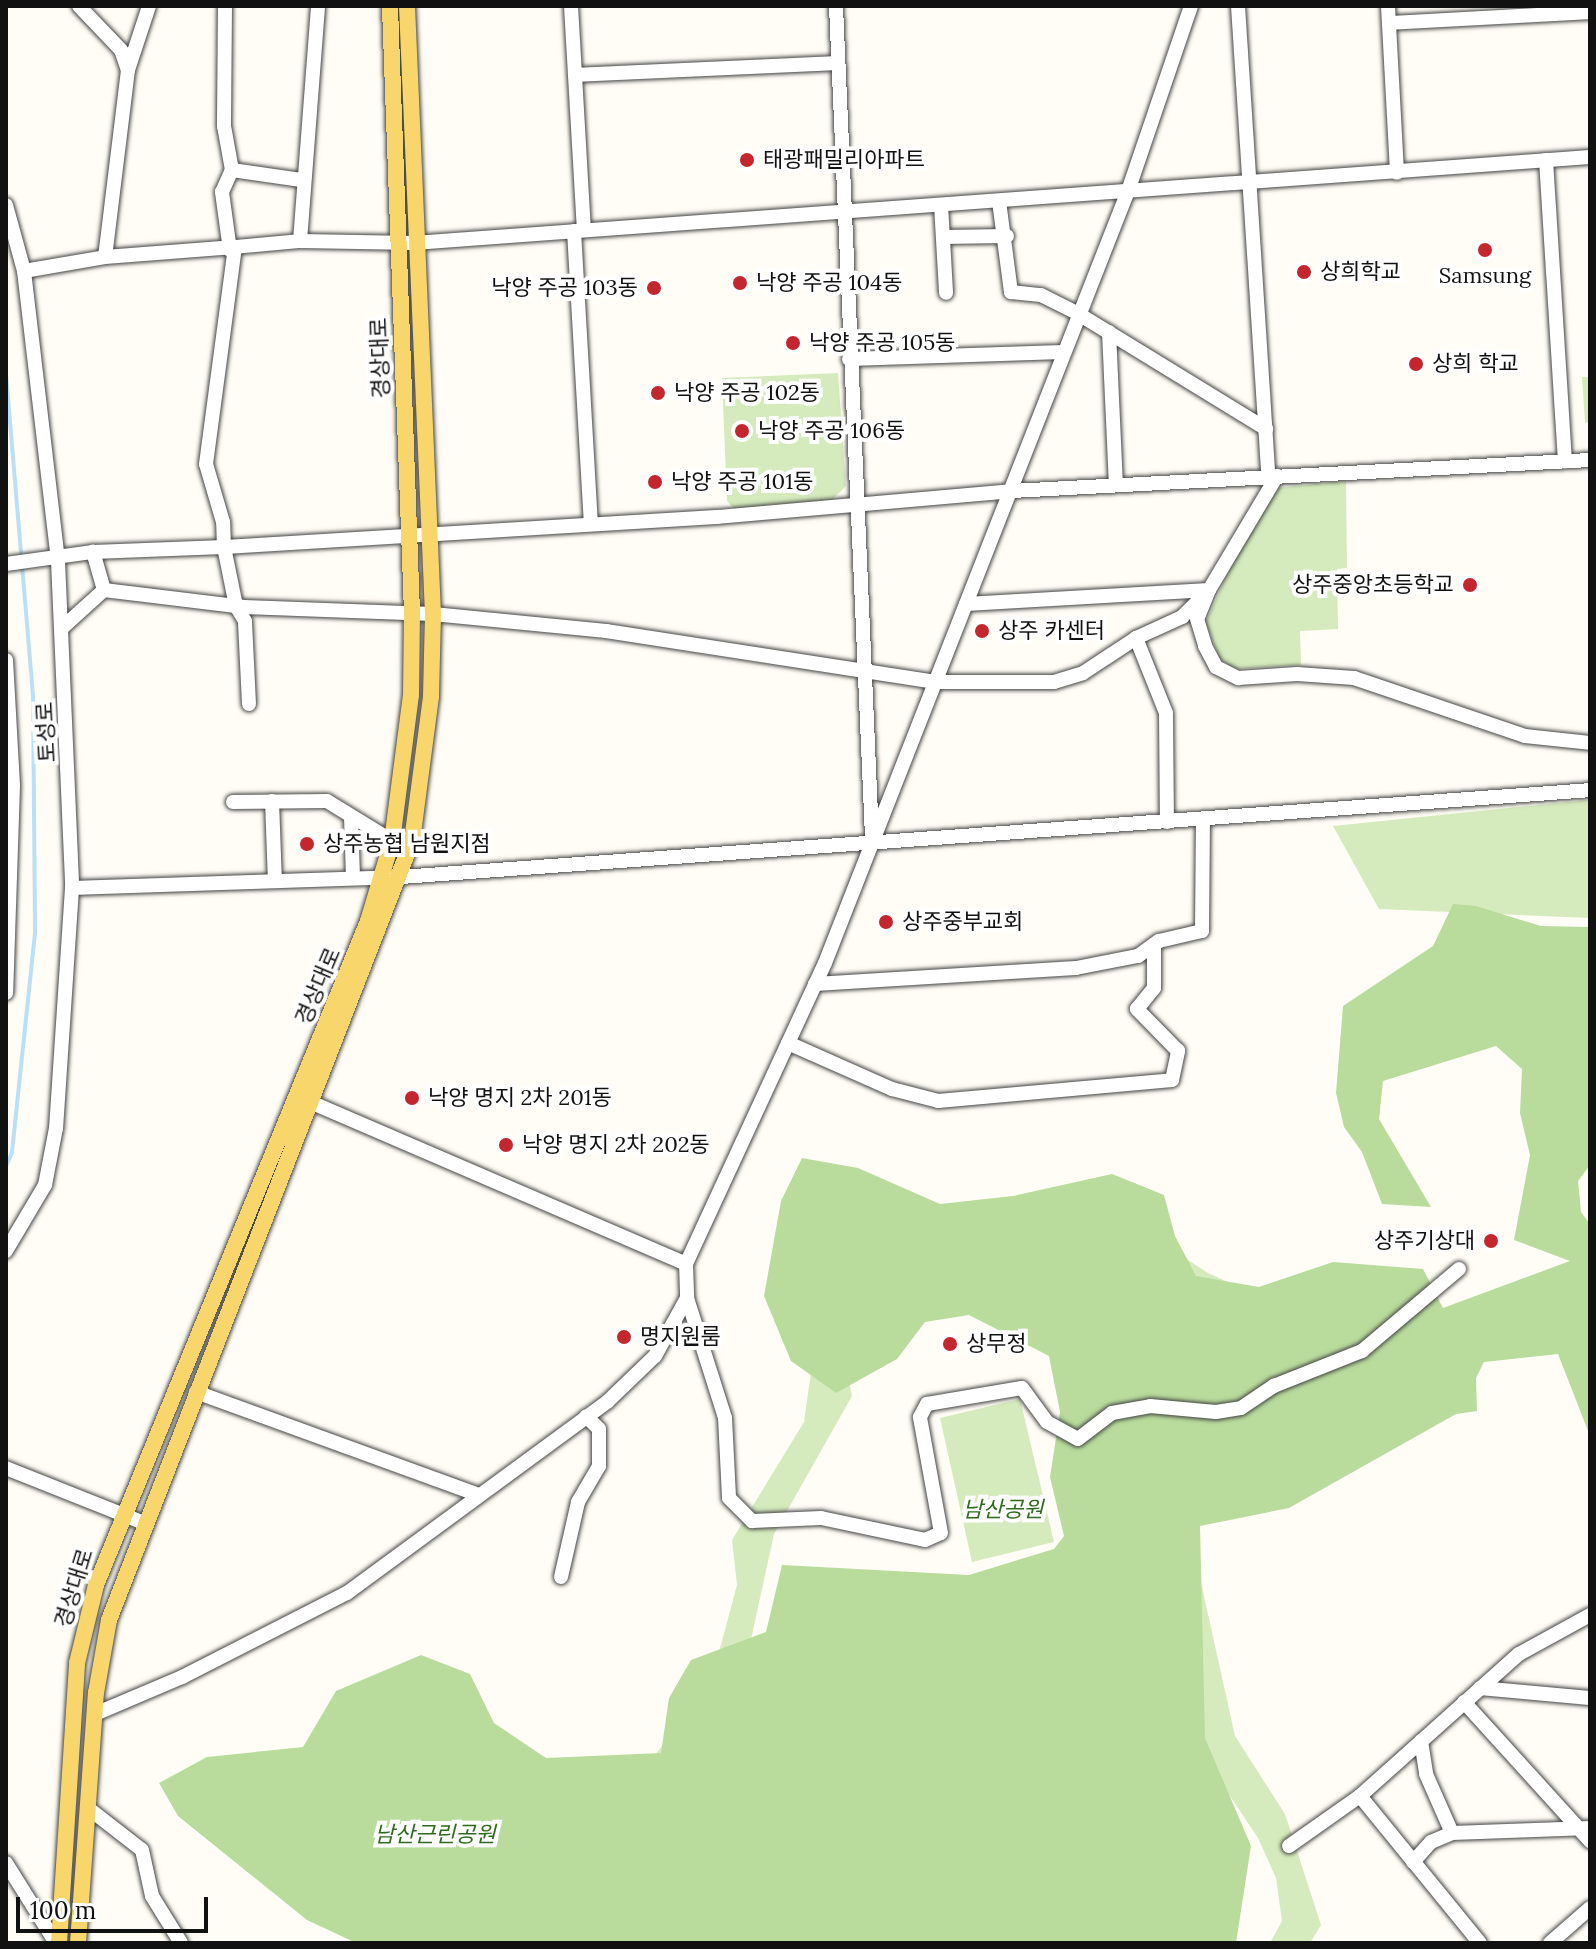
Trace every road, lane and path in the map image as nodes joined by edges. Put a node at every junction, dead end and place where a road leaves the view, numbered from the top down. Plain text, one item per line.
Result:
1 (79, 6) edge
2 (149, 6) edge
3 (225, 6) edge
4 (318, 6) edge
5 (390, 6) edge
6 (407, 6) edge
7 (571, 6) edge
8 (836, 6) edge
9 (1191, 6) edge
10 (1238, 6) edge
11 (1388, 6) edge
12 (1590, 12) edge
13 (1389, 23) junction
14 (837, 63) junction
15 (128, 70) junction
16 (575, 75) junction
17 (1590, 157) edge
18 (1546, 160) junction
19 (232, 170) junction
20 (1397, 173) junction
21 (301, 180) junction
22 (1251, 184) junction
23 (1128, 191) junction
24 (999, 201) junction
25 (6, 205) edge
26 (941, 205) junction
27 (841, 213) junction
28 (579, 230) junction
29 (1007, 236) junction
30 (943, 237) junction
31 (300, 241) junction
32 (406, 244) junction
33 (232, 249) junction
34 (105, 257) junction
35 (24, 271) junction
36 (946, 293) dead end
37 (1077, 313) junction
38 (1109, 332) junction
39 (1063, 352) junction
40 (849, 359) junction
41 (1266, 429) junction
42 (1590, 460) edge
43 (1565, 461) junction
44 (1273, 476) junction
45 (1116, 485) junction
46 (1012, 491) junction
47 (856, 506) junction
48 (591, 524) junction
49 (427, 532) junction
50 (409, 533) junction
51 (224, 547) junction
52 (93, 552) junction
53 (54, 561) junction
54 (6, 564) edge
55 (104, 590) junction
56 (1209, 590) junction
57 (966, 604) junction
58 (236, 606) junction
59 (412, 613) junction
60 (433, 614) junction
61 (63, 627) junction
62 (1136, 638) junction
63 (6, 660) edge
64 (865, 674) junction
65 (934, 682) junction
66 (249, 704) dead end
67 (1590, 743) edge
68 (1590, 790) edge
69 (272, 801) junction
70 (233, 802) dead end
71 (351, 817) junction
72 (1203, 819) junction
73 (1167, 822) junction
74 (392, 841) junction
75 (872, 845) junction
76 (392, 877) junction
77 (353, 878) junction
78 (275, 881) junction
79 (72, 888) junction
80 (1154, 945) junction
81 (815, 984) junction
82 (6, 993) edge
83 (788, 1043) junction
84 (302, 1098) junction
85 (6, 1251) edge
86 (686, 1264) junction
87 (1459, 1269) dead end
88 (687, 1298) junction
89 (196, 1392) junction
90 (586, 1416) junction
91 (6, 1468) edge
92 (479, 1495) junction
93 (120, 1517) junction
94 (144, 1523) junction
95 (561, 1577) dead end
96 (1590, 1615) edge
97 (1480, 1688) junction
98 (1590, 1698) edge
99 (1464, 1702) junction
100 (95, 1714) junction
101 (1421, 1741) junction
102 (1360, 1796) junction
103 (88, 1808) junction
104 (1582, 1829) edge
105 (1452, 1833) junction
106 (1590, 1841) edge
107 (1289, 1846) dead end
108 (1413, 1862) junction
109 (6, 1863) edge
110 (1590, 1908) edge
111 (58, 1943) edge
112 (78, 1943) edge
113 (181, 1943) edge
114 (1480, 1943) edge
115 (1550, 1943) edge

1 - 15 street
2 - 15 street
3 - 19 street
4 - 21 street
5 - 32 main road, 경상대로
6 - 32 main road, 경상대로
7 - 16 street
8 - 14 street
9 - 23 street
10 - 22 street
11 - 13 street
12 - 13 street
13 - 20 street
14 - 16 street
14 - 27 street
15 - 34 street
16 - 28 street
17 - 18 street
18 - 20 street
18 - 43 street
19 - 21 street
19 - 33 street
20 - 22 street
21 - 31 street
22 - 23 street
22 - 41 street
23 - 24 street
23 - 37 street
24 - 26 street
24 - 29 street
25 - 35 street, 토성로
26 - 27 street
26 - 30 street
27 - 28 street
27 - 40 street
28 - 32 street
28 - 48 street
29 - 30 street
29 - 37 street
30 - 36 street
31 - 32 street
31 - 33 street
32 - 49 main road, 경상대로
32 - 50 main road, 경상대로
33 - 34 street
33 - 51 street
34 - 35 street
35 - 53 street, 토성로
37 - 38 street
37 - 39 street
38 - 41 street
38 - 45 street
39 - 40 street
39 - 46 street
40 - 47 street
41 - 44 street
42 - 43 street
43 - 44 street
44 - 45 street
44 - 56 street
45 - 46 street
46 - 47 street
46 - 57 street
47 - 48 street
47 - 64 street
48 - 49 street
49 - 50 street
49 - 60 main road, 경상대로
50 - 51 street
50 - 59 main road, 경상대로
51 - 52 street
51 - 58 street
52 - 53 street
52 - 55 street
53 - 54 street
53 - 61 street, 토성로
55 - 58 street
55 - 61 street
56 - 57 street
56 - 62 street
56 - 67 street
57 - 65 street
58 - 59 street
58 - 66 street
59 - 60 street
59 - 74 main road, 경상대로
60 - 64 street
60 - 76 main road, 경상대로
61 - 79 street, 토성로
62 - 65 street
62 - 73 street
63 - 82 street
64 - 65 street
64 - 75 street
65 - 75 street
68 - 72 street
69 - 70 street
69 - 71 street
69 - 78 street
71 - 74 street
71 - 77 street
72 - 73 street
72 - 80 street
73 - 75 street
74 - 76 main road, 경상대로
75 - 76 street
75 - 81 street
76 - 77 street
76 - 84 main road, 경상대로
77 - 78 street
78 - 79 street
79 - 85 street, 토성로
80 - 81 street
80 - 83 street
81 - 83 street
83 - 86 street
84 - 86 street
84 - 89 main road, 경상대로
84 - 93 main road, 경상대로
86 - 88 street
87 - 88 street
88 - 90 street
89 - 92 street
89 - 94 main road, 경상대로
90 - 92 street
90 - 95 street
91 - 93 street
92 - 100 street
93 - 94 street
93 - 111 main road, 경상대로
94 - 100 main road, 경상대로
96 - 97 street
97 - 98 street
97 - 99 street
99 - 101 street
99 - 104 street
100 - 103 main road, 경상대로
101 - 102 street
101 - 105 street
102 - 107 street
102 - 108 street
103 - 112 main road, 경상대로
103 - 113 street
104 - 105 street
104 - 106 street
105 - 108 street
108 - 114 street
109 - 111 street
110 - 115 street

